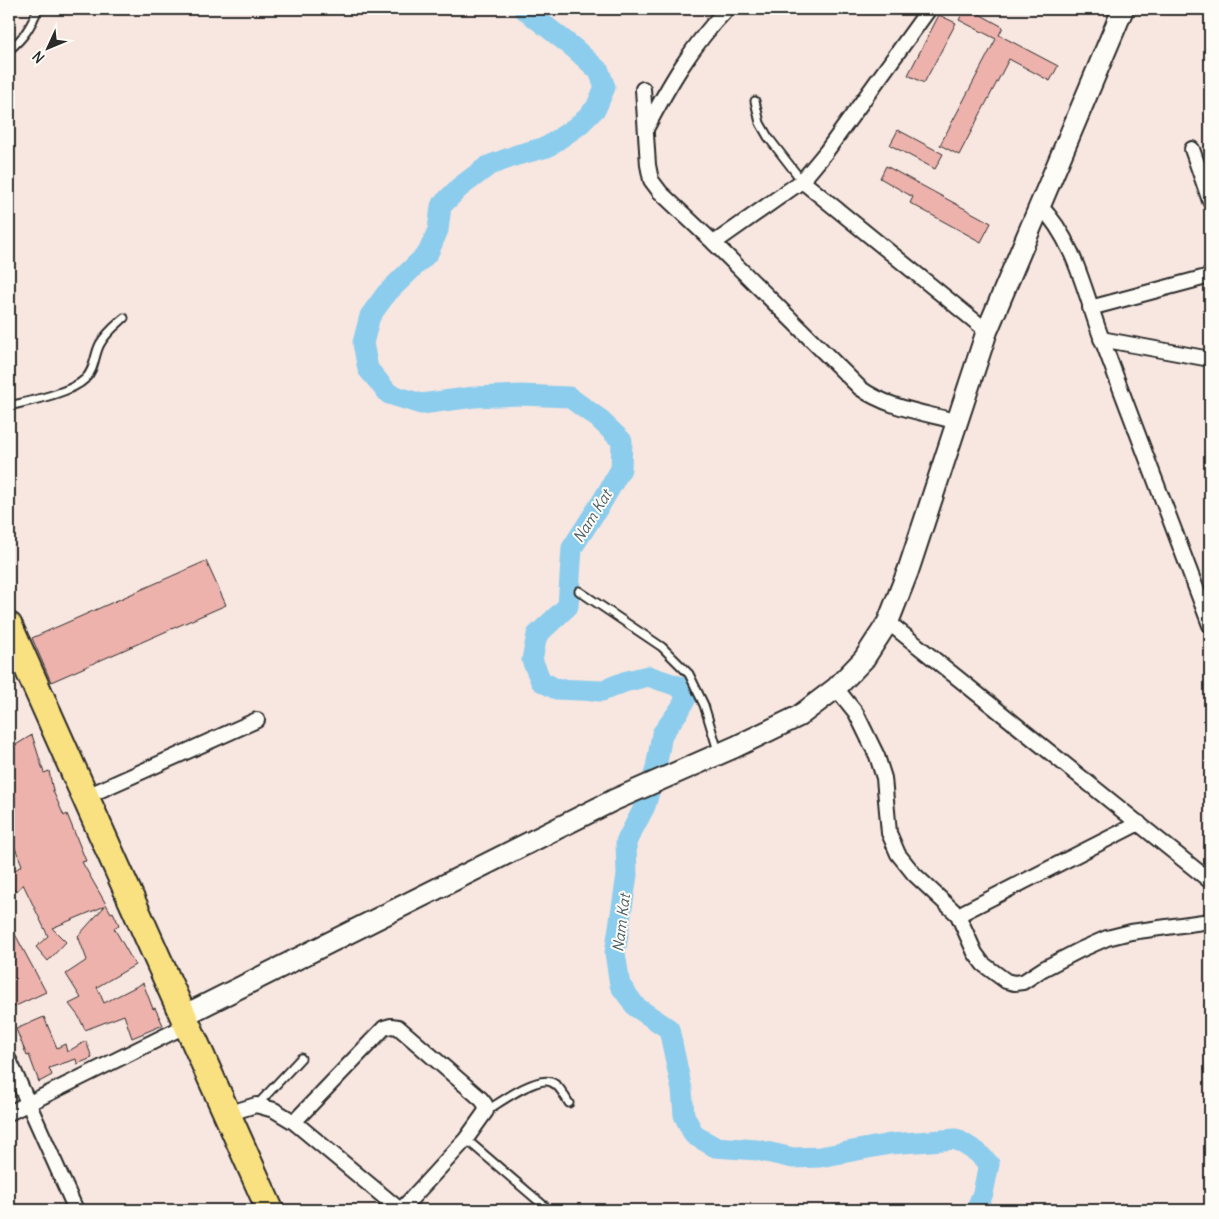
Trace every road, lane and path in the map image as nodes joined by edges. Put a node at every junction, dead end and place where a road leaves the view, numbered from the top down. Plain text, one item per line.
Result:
1 (38, 9) edge
2 (727, 9) edge
3 (929, 9) edge
4 (1123, 9) edge
5 (9, 50) edge
6 (643, 89) dead end
7 (755, 102) dead end
8 (646, 130) junction
9 (1192, 150) dead end
10 (802, 181) junction
11 (1210, 200) edge
12 (1040, 206) junction
13 (714, 243) junction
14 (1210, 276) edge
15 (1090, 308) junction
16 (124, 318) dead end
17 (988, 331) junction
18 (1101, 339) junction
19 (1210, 359) edge
20 (9, 406) edge
21 (958, 422) junction
22 (579, 591) dead end
23 (888, 622) junction
24 (1210, 625) edge
25 (9, 626) edge
26 (836, 688) junction
27 (257, 720) dead end
28 (719, 754) junction
29 (85, 797) junction
30 (1139, 823) junction
31 (1210, 881) edge
32 (958, 915) junction
33 (1210, 921) edge
34 (185, 1020) junction
35 (301, 1058) dead end
36 (9, 1060) edge
37 (28, 1103) junction
38 (568, 1103) dead end
39 (256, 1105) junction
40 (486, 1111) junction
41 (9, 1113) edge
42 (227, 1114) junction
43 (294, 1122) junction
44 (466, 1139) junction
45 (76, 1210) edge
46 (270, 1210) edge
47 (400, 1210) edge
48 (549, 1210) edge

1 - 5 lane
2 - 8 street
3 - 10 street
4 - 12 street
6 - 8 street
7 - 10 lane
8 - 13 street
9 - 11 street
10 - 13 street
10 - 17 street
12 - 15 street
12 - 17 street
13 - 21 street
14 - 15 street
15 - 18 street
16 - 20 lane
17 - 21 street
18 - 19 street
18 - 24 street
21 - 23 street
22 - 28 lane
23 - 26 street
23 - 30 street
25 - 29 highway
26 - 28 street
26 - 32 street
27 - 29 street
28 - 34 street
29 - 34 highway
30 - 31 street
30 - 32 street
32 - 33 street
34 - 37 street
34 - 42 highway
35 - 39 lane
36 - 37 street
37 - 41 street
37 - 45 street
38 - 40 lane
39 - 42 street
39 - 43 street
40 - 43 street
40 - 44 street
42 - 46 highway
43 - 47 street
44 - 47 street
44 - 48 lane

